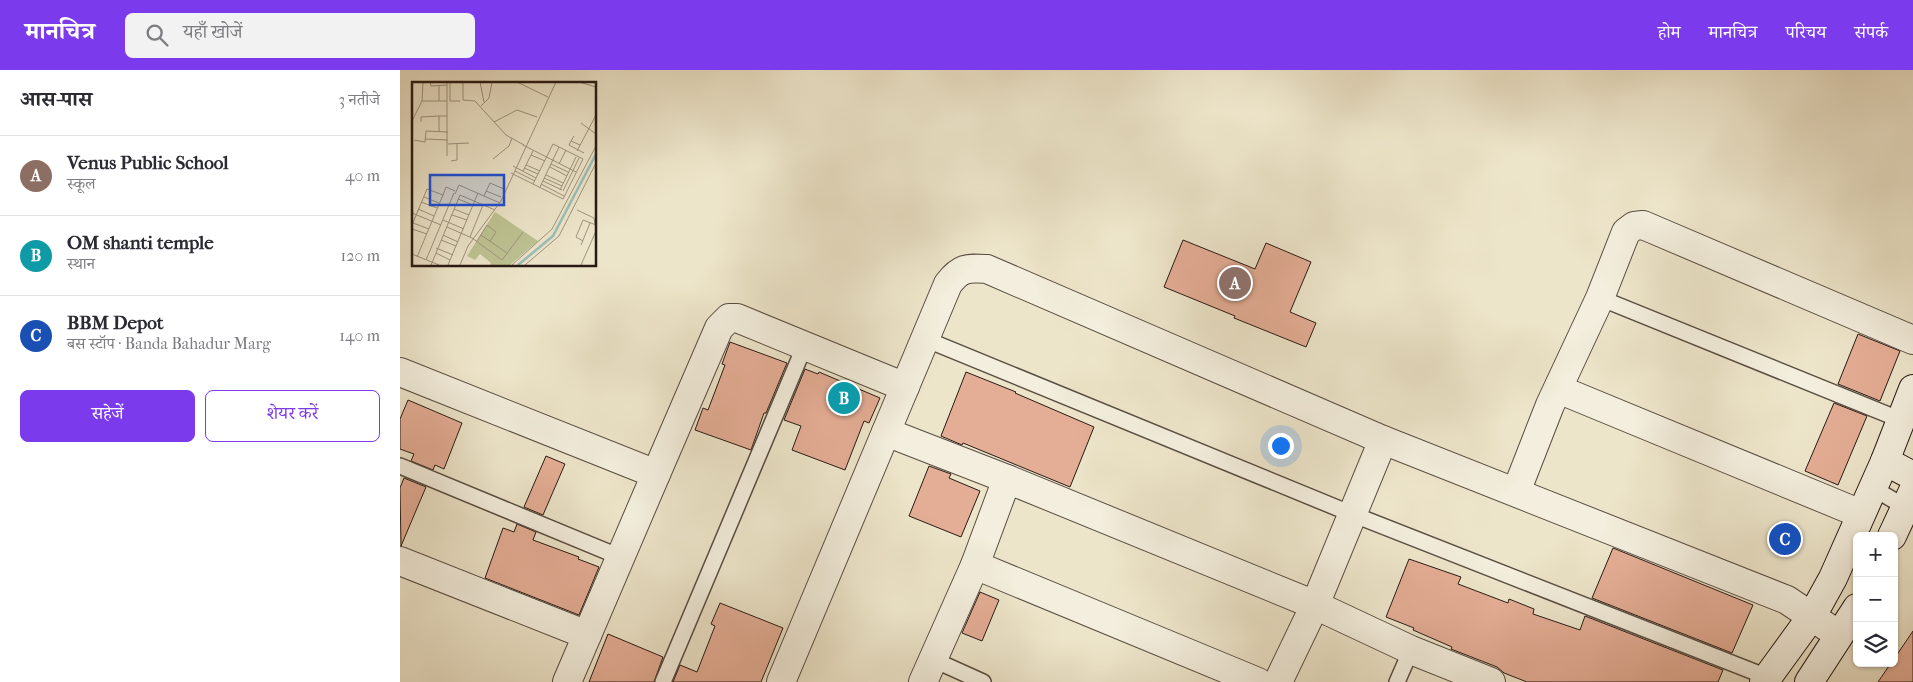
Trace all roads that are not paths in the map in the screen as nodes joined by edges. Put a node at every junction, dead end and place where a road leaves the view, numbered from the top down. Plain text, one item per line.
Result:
1 (1600, 298) junction
2 (925, 339) junction
3 (1913, 340) edge
4 (805, 346) junction
5 (400, 372) edge
6 (905, 387) junction
7 (1558, 389) junction
8 (1913, 389) edge
9 (1901, 420) junction
10 (886, 432) junction
11 (1383, 440) junction
12 (1885, 460) junction
13 (400, 466) edge
14 (656, 474) junction
15 (1913, 476) edge
16 (1007, 479) junction
17 (1873, 488) junction
18 (1516, 492) junction
19 (1911, 504) edge
20 (1352, 514) junction
21 (1861, 514) junction
22 (1894, 532) edge
23 (620, 557) junction
24 (400, 560) edge
25 (975, 565) junction
26 (1315, 605) junction
27 (1853, 614) edge
28 (1812, 616) junction
29 (587, 635) junction
30 (1839, 635) junction
31 (1411, 650) junction
32 (928, 671) edge
33 (1765, 680) edge
34 (567, 682) edge
35 (663, 682) edge
36 (781, 682) edge
37 (983, 682) edge
38 (1258, 682) edge
39 (1278, 682) edge
40 (1397, 682) edge
41 (1491, 682) edge
42 (1809, 682) edge

1 - 3 street
1 - 7 street
1 - 9 lane
2 - 6 street
2 - 11 street
2 - 20 lane
4 - 6 street
4 - 14 street
4 - 35 lane
5 - 14 street
6 - 10 street
7 - 18 street
7 - 21 street
8 - 9 street
9 - 12 street
10 - 16 street
10 - 36 street
11 - 18 street
11 - 20 street
12 - 15 street
12 - 17 street
13 - 23 lane
14 - 23 street
16 - 25 street
16 - 26 street
17 - 19 lane
17 - 21 street
18 - 28 street
19 - 22 street
20 - 26 street
20 - 33 lane
21 - 28 street
23 - 29 street
24 - 29 street
25 - 32 street
25 - 38 street
26 - 31 street
26 - 39 street
27 - 30 street
28 - 30 street
28 - 33 street
29 - 34 street
30 - 42 street
31 - 40 lane
31 - 41 street
32 - 37 lane

